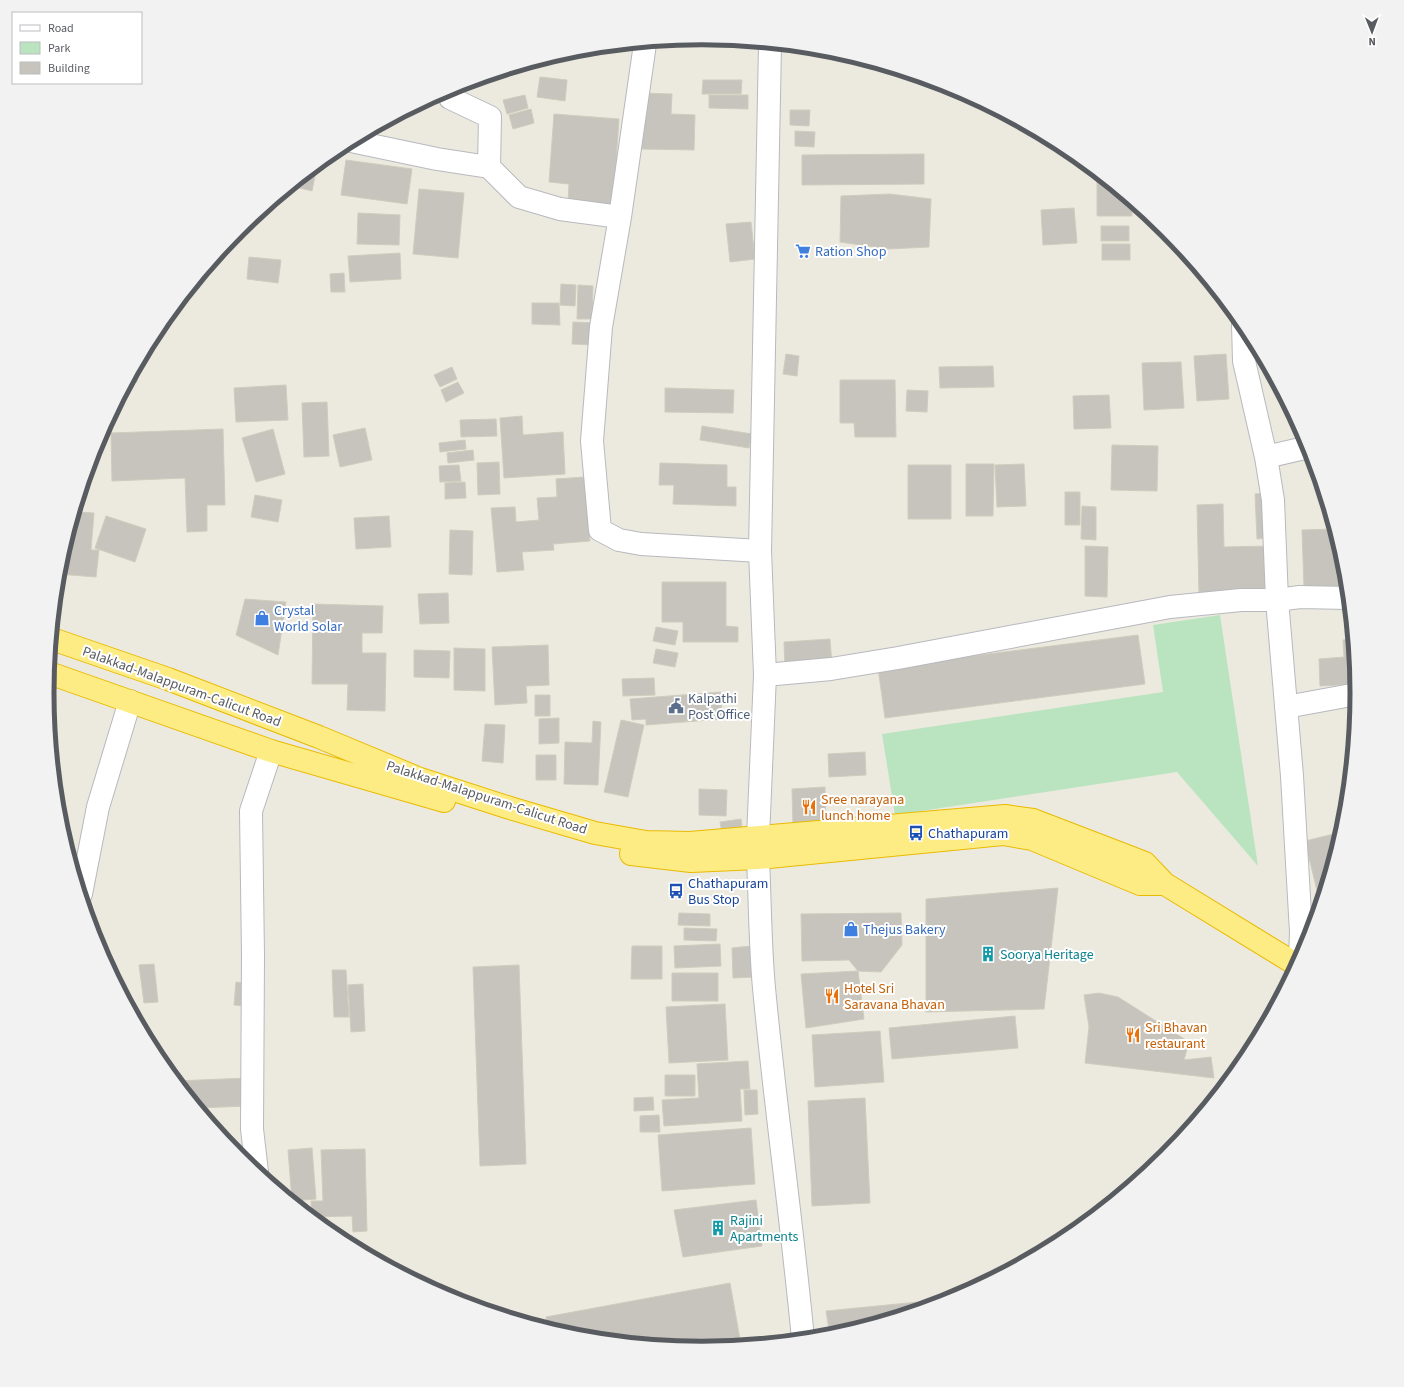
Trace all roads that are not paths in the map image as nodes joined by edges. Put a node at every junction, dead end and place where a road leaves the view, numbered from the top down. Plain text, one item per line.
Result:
1 (644, 48) edge
2 (770, 49) edge
3 (449, 96) edge
4 (359, 144) edge
5 (489, 167) junction
6 (620, 217) junction
7 (1243, 337) edge
8 (1302, 449) edge
9 (1266, 457) junction
10 (760, 551) junction
11 (1343, 598) edge
12 (1277, 600) junction
13 (56, 640) edge
14 (54, 675) edge
15 (765, 675) junction
16 (1350, 695) edge
17 (130, 701) junction
18 (1286, 707) junction
19 (271, 751) junction
20 (758, 848) junction
21 (83, 884) edge
22 (1301, 943) edge
23 (1292, 962) edge
24 (256, 1164) edge
25 (802, 1334) edge

1 - 6 street
2 - 10 street
3 - 5 street
4 - 5 street
5 - 6 street
6 - 10 street
7 - 9 street
8 - 9 street
9 - 12 street
10 - 15 street
11 - 12 street
12 - 15 street
12 - 18 street
13 - 20 highway, Palakkad-Malappuram-Calicut Road
14 - 17 highway, Palakkad-Malappuram-Calicut Road
15 - 20 street
16 - 18 street
17 - 19 highway, Palakkad-Malappuram-Calicut Road
17 - 21 street
18 - 22 street
19 - 20 highway, Palakkad-Malappuram-Calicut Road
19 - 24 street
20 - 23 highway, Palakkad-Malappuram-Calicut Road
20 - 25 street

